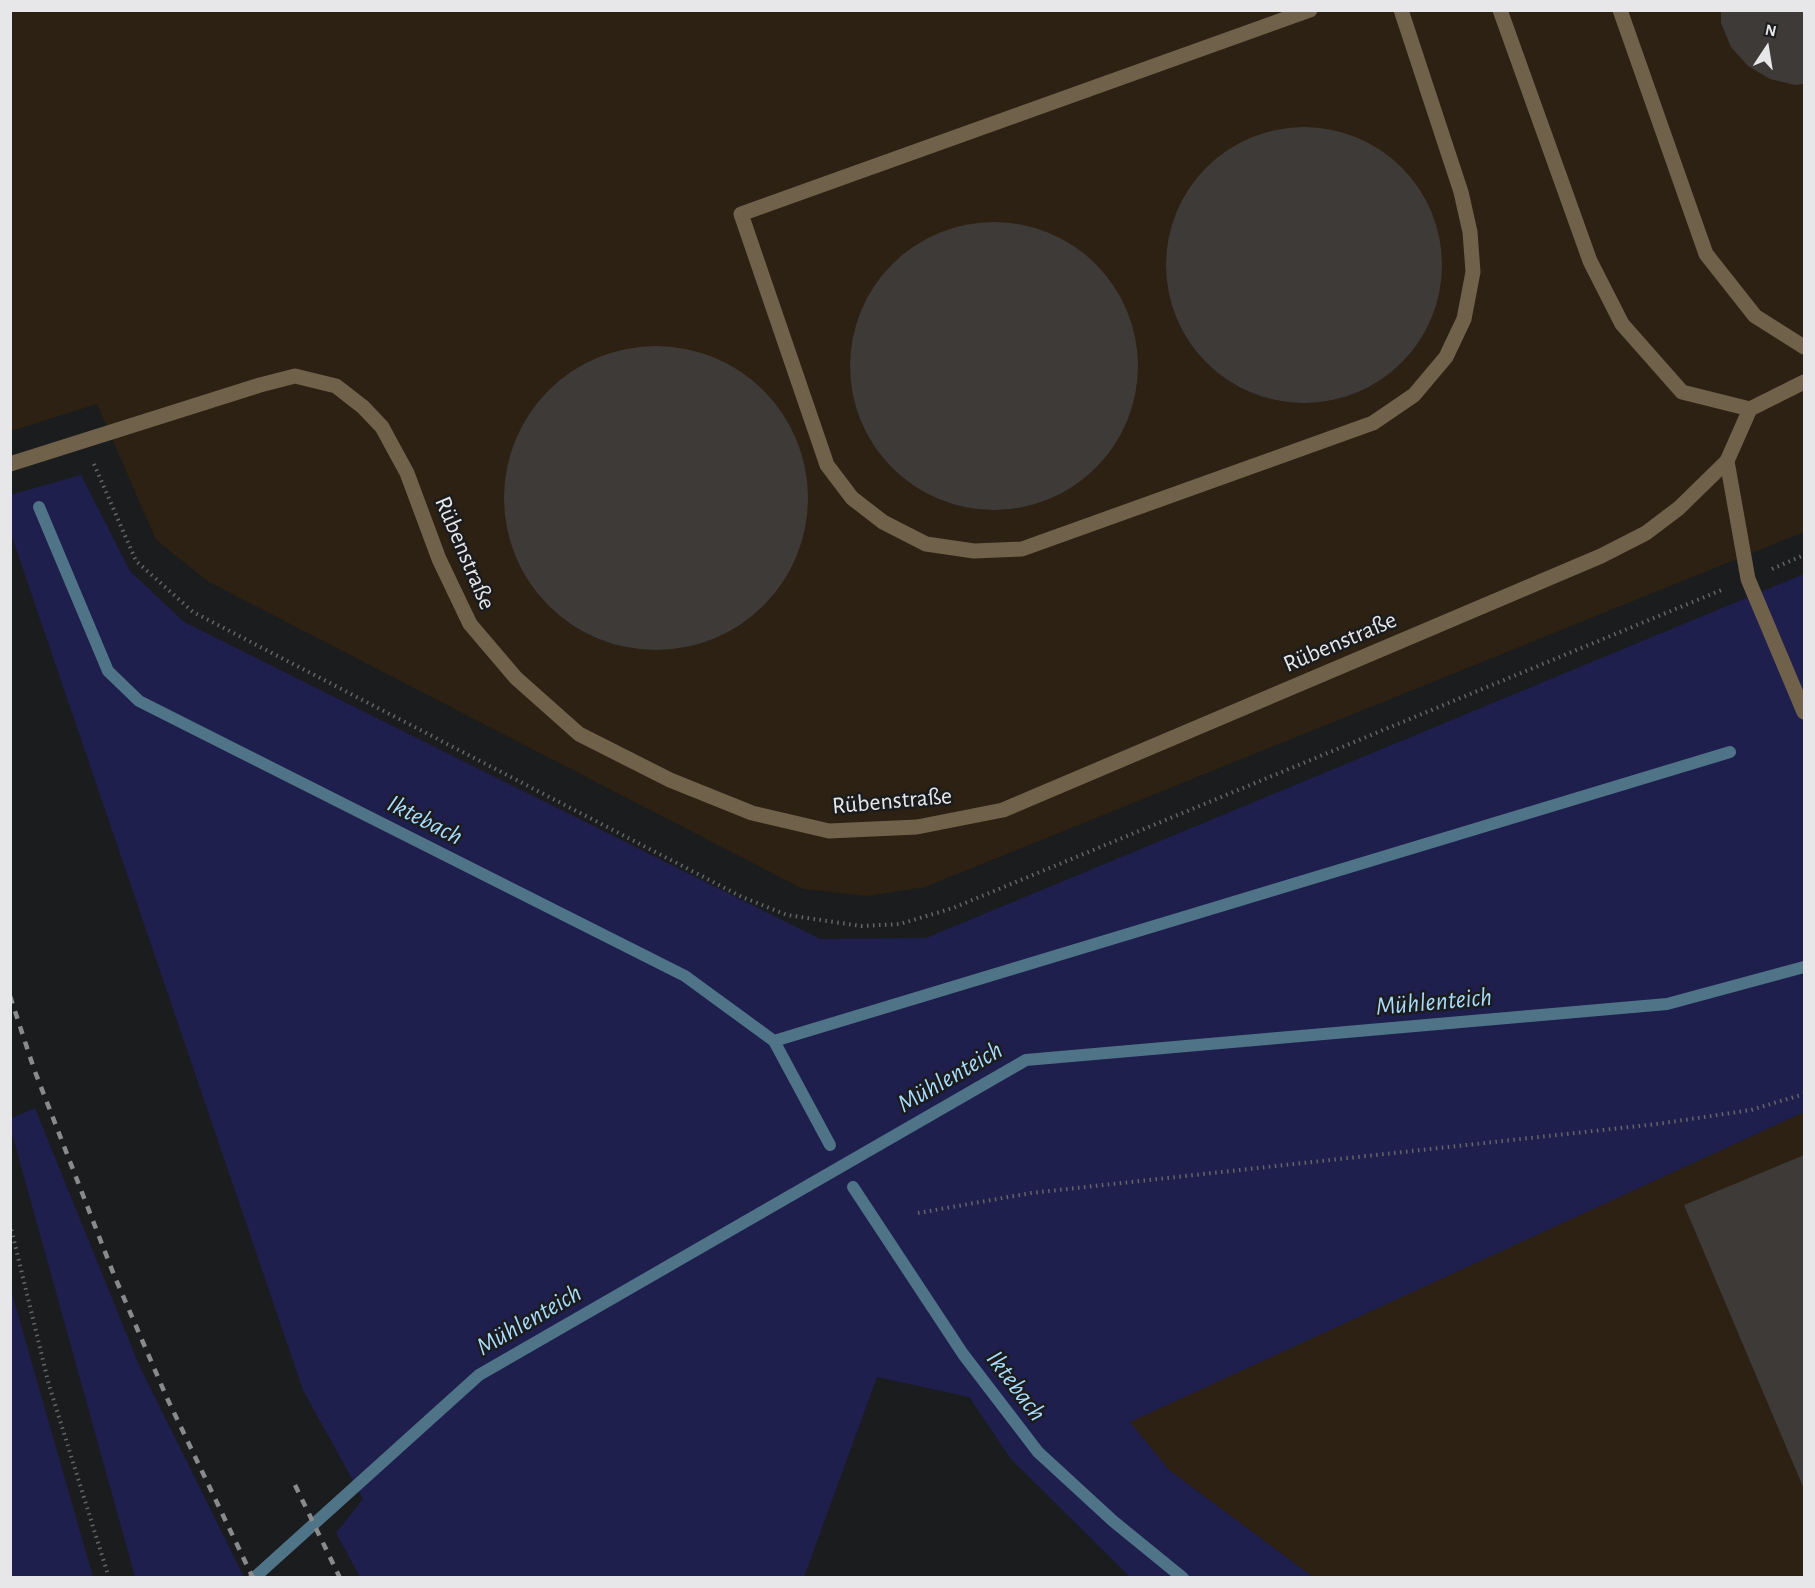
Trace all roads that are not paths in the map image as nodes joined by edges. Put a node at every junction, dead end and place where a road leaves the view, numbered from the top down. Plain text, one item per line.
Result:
1 (1310, 10) edge
2 (1401, 10) edge
3 (1500, 10) edge
4 (1620, 10) edge
5 (1804, 347) edge
6 (1804, 382) edge
7 (1750, 409) junction
8 (1727, 461) junction
9 (10, 464) edge
10 (1804, 712) edge

1 - 2 street
3 - 7 street
4 - 5 street
6 - 7 street
7 - 8 street, Rübenstraße
8 - 9 street, Rübenstraße
8 - 10 street

